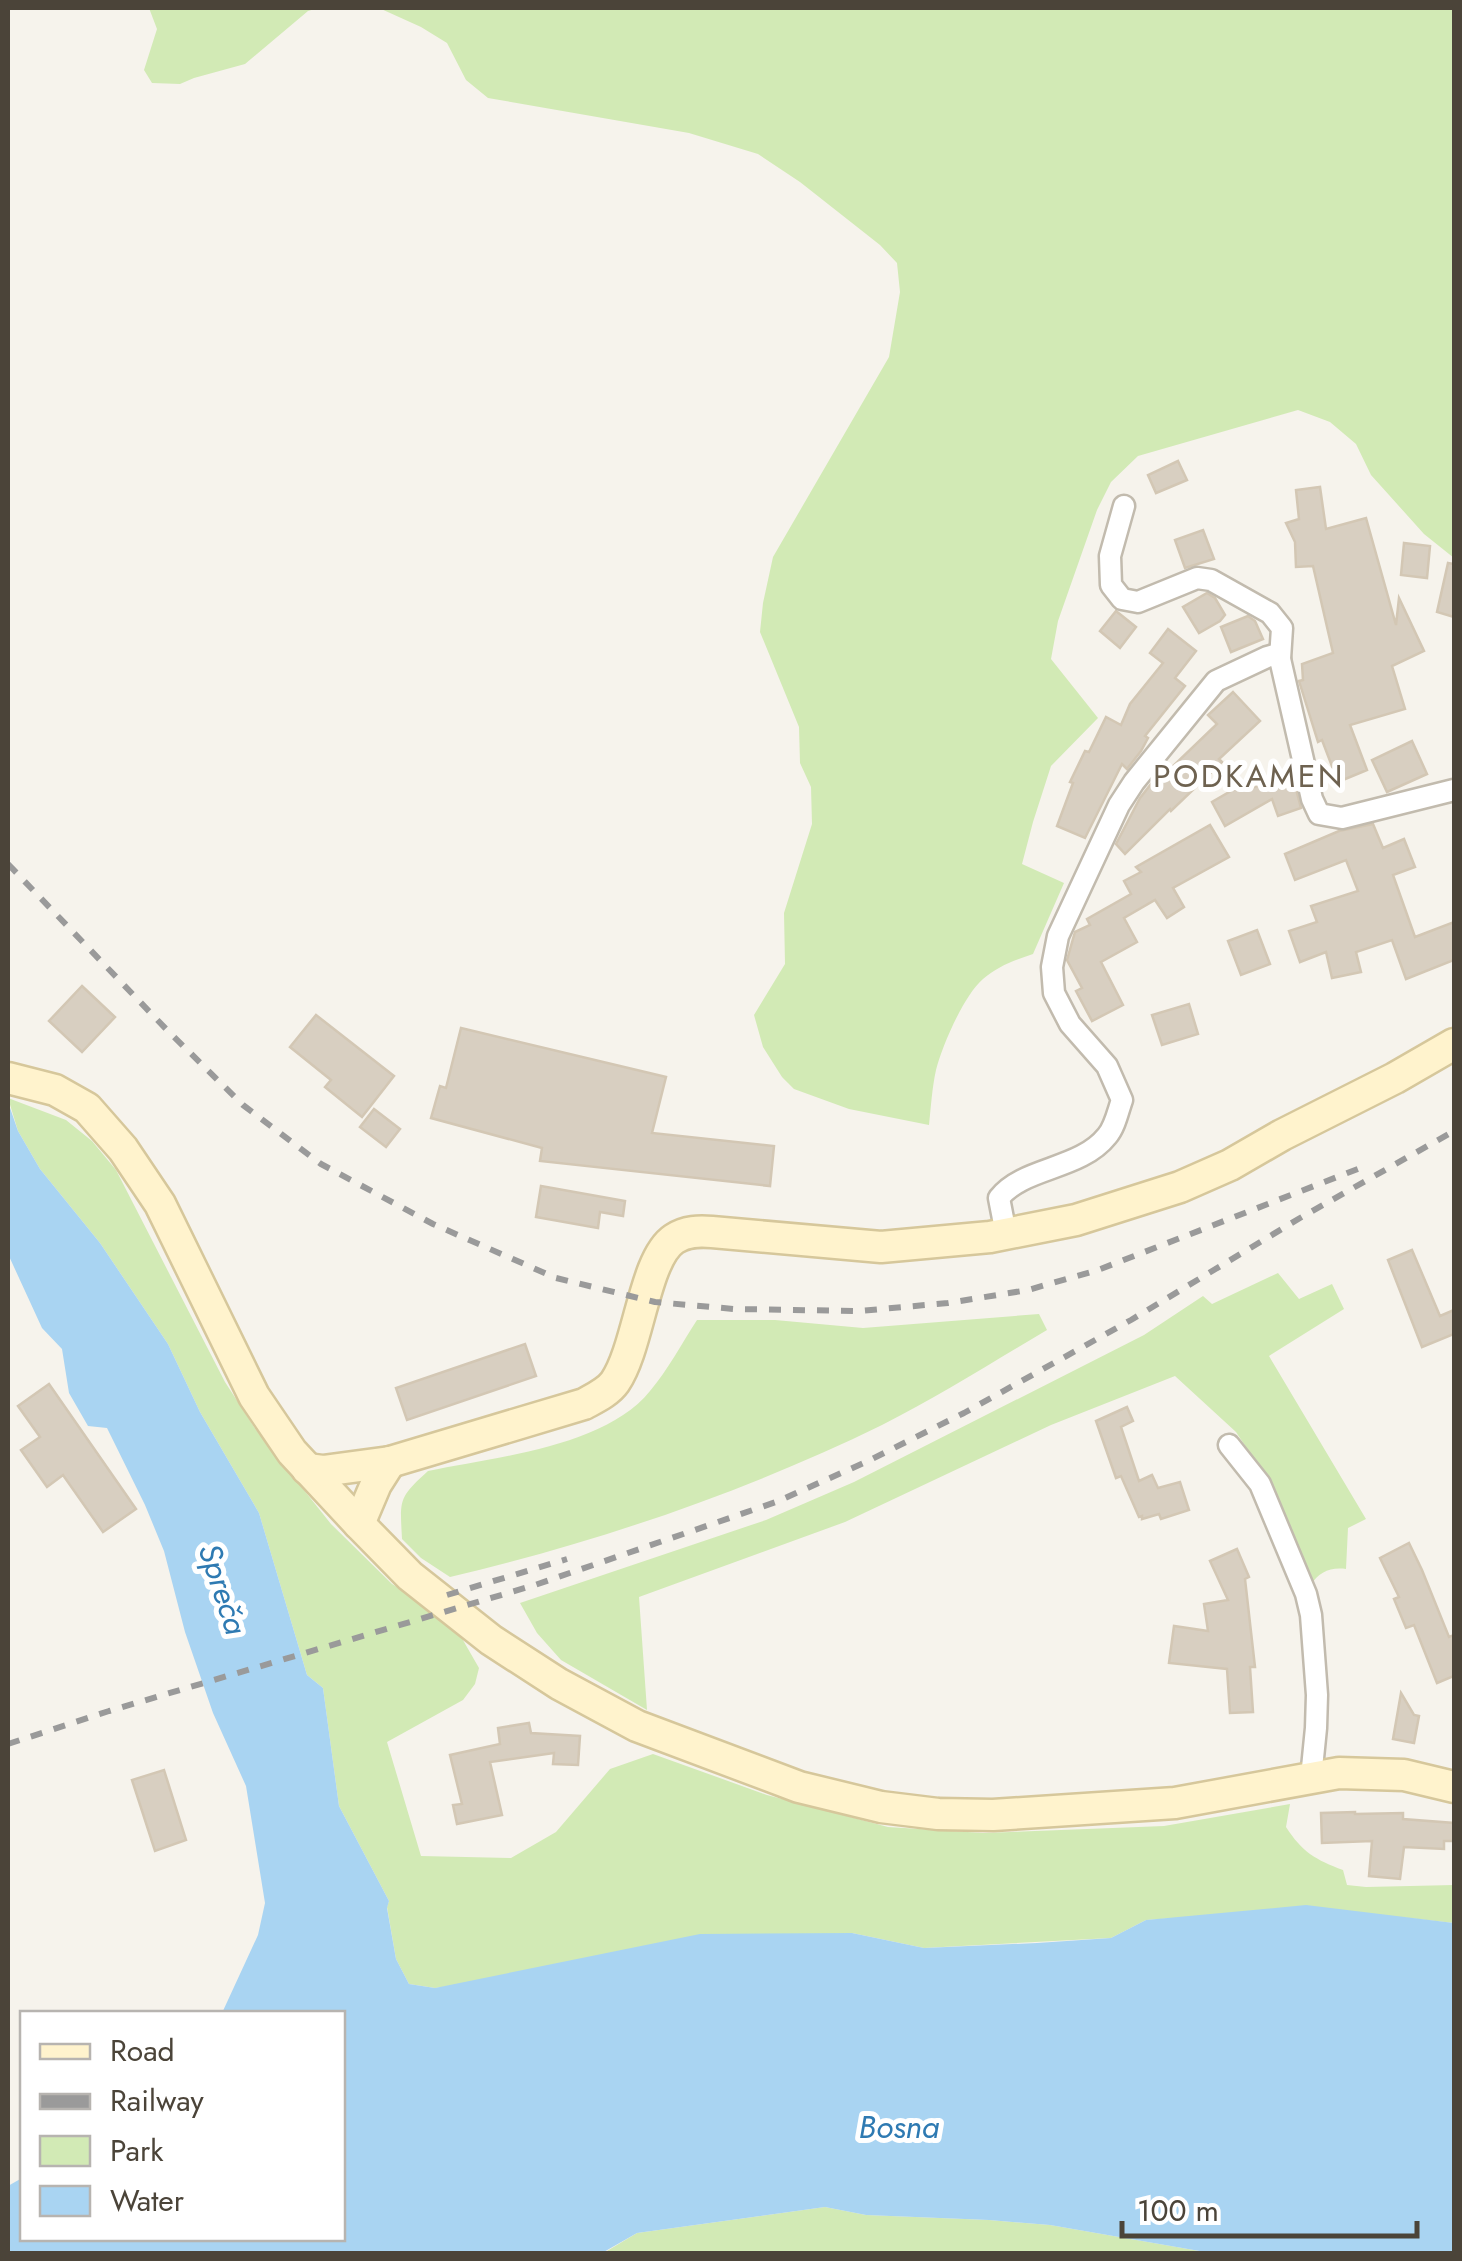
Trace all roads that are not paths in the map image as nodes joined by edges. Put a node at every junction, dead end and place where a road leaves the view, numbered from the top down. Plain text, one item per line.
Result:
1 (1124, 506) dead end
2 (1280, 659) junction
3 (1454, 790) edge
4 (1454, 1044) edge
5 (12, 1079) edge
6 (1006, 1234) junction
7 (1229, 1445) dead end
8 (390, 1462) junction
9 (307, 1470) junction
10 (359, 1524) junction
11 (1311, 1778) junction
12 (1454, 1787) edge

1 - 2 street
2 - 3 street
2 - 6 street
4 - 6 main road
5 - 9 main road
6 - 8 main road
7 - 11 street
8 - 9 main road
8 - 10 main road
9 - 10 main road
10 - 11 main road
11 - 12 main road

